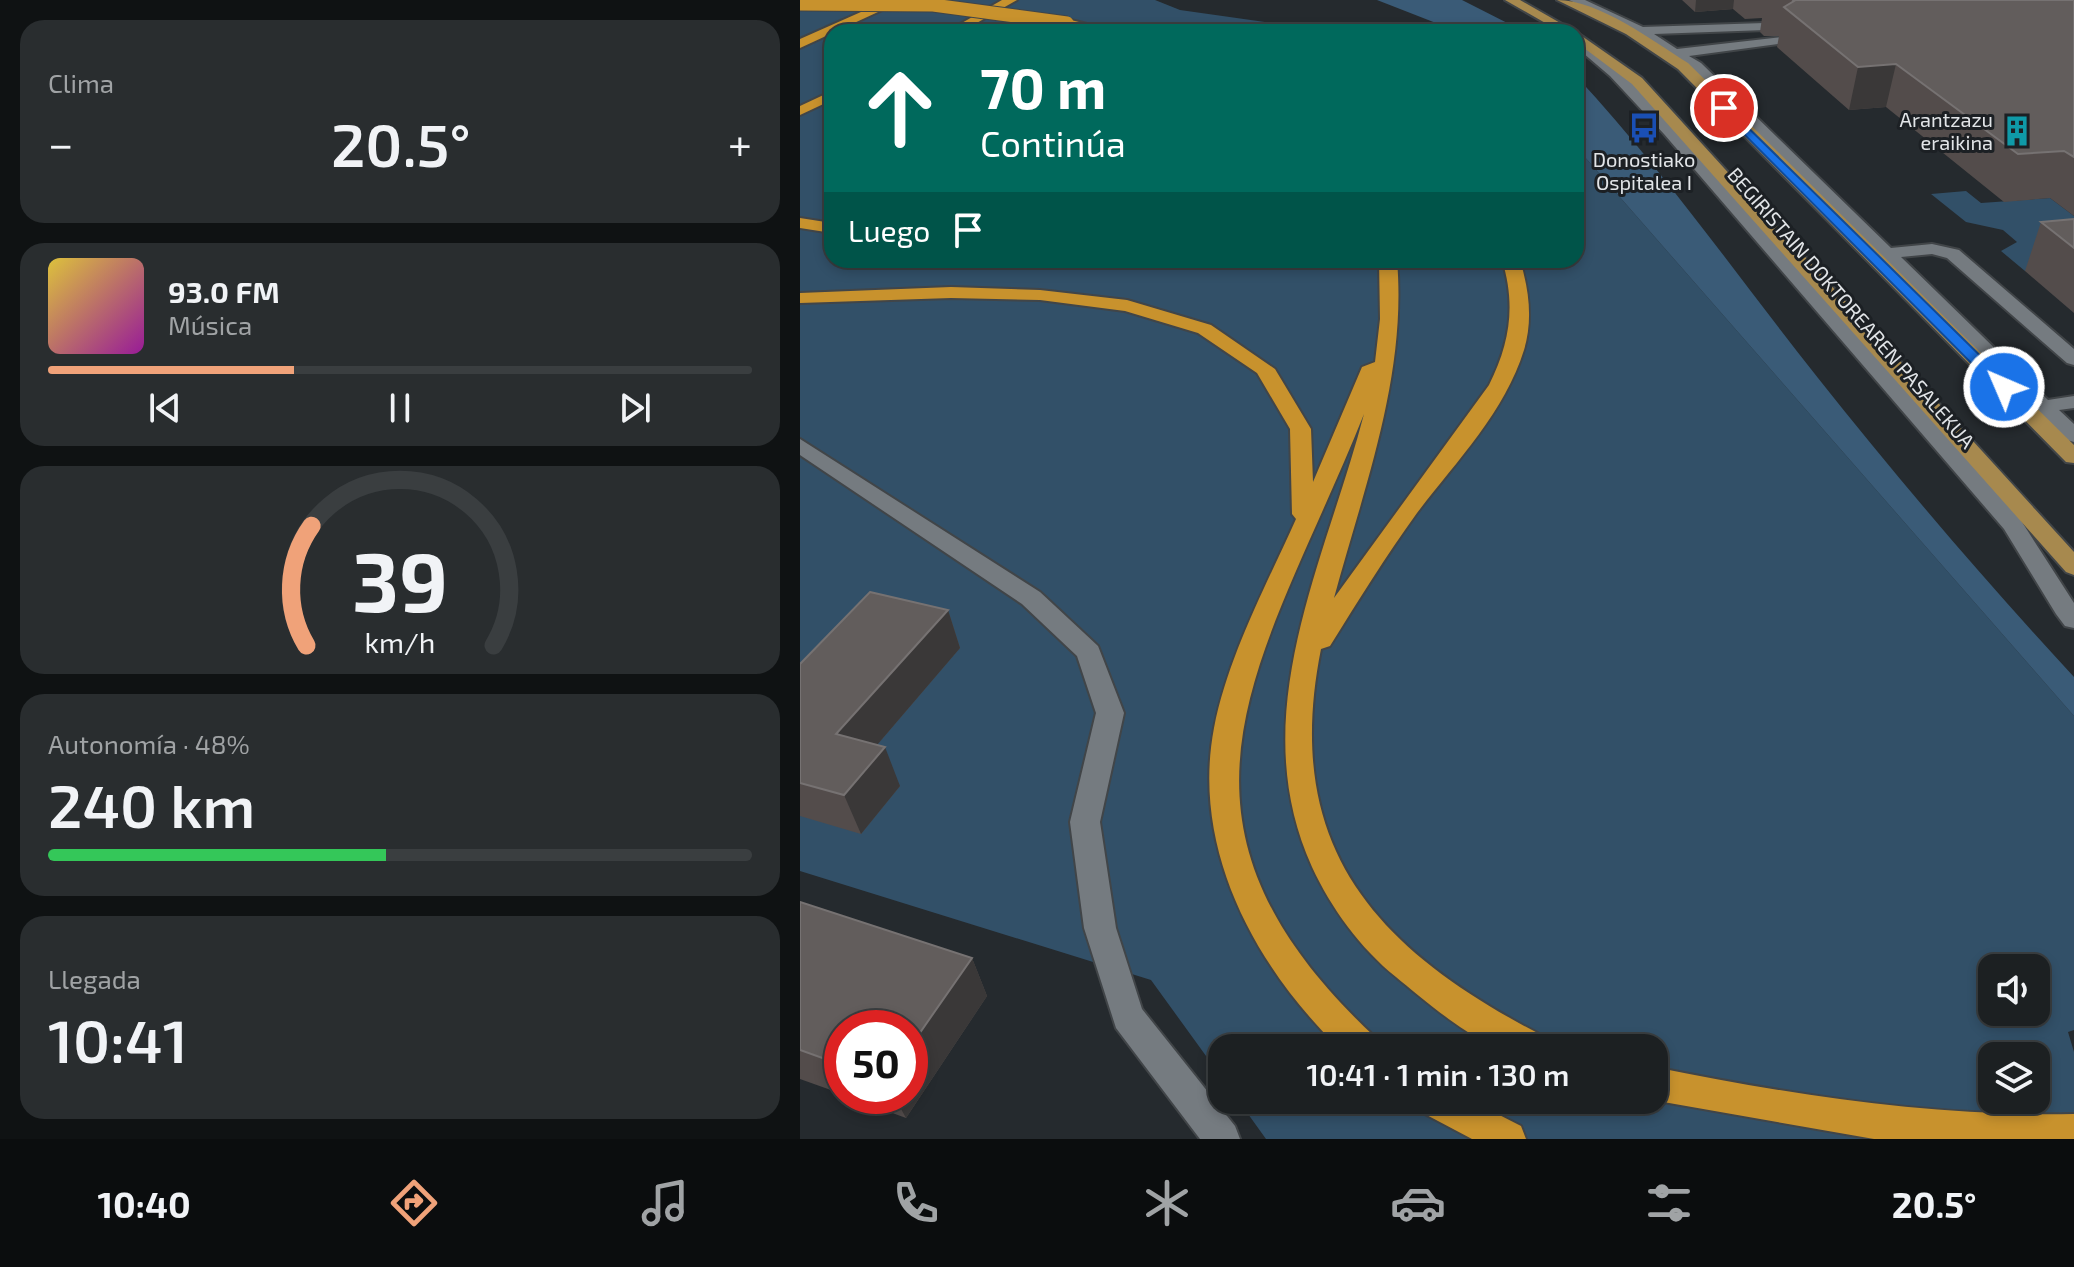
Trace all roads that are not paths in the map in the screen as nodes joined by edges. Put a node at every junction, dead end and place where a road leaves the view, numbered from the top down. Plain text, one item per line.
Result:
1 (898, 0) edge
2 (1011, 0) edge
3 (1552, 0) edge
4 (1563, 0) edge
5 (1517, 2) edge
6 (1576, 3) edge
7 (800, 4) edge
8 (1807, 19) edge
9 (1551, 21) junction
10 (845, 24) edge
11 (967, 24) edge
12 (1071, 24) edge
13 (1554, 24) edge
14 (1556, 24) edge
15 (1636, 31) junction
16 (824, 33) edge
17 (1800, 39) edge
18 (1584, 42) edge
19 (1584, 43) edge
20 (800, 44) edge
21 (1584, 44) edge
22 (1671, 53) junction
23 (824, 89) edge
24 (800, 99) edge
25 (824, 99) edge
26 (800, 111) edge
27 (800, 223) edge
28 (824, 227) edge
29 (1879, 254) junction
30 (1388, 268) edge
31 (1514, 268) edge
32 (800, 298) edge
33 (1389, 301) junction
34 (2074, 359) edge
35 (2074, 402) edge
36 (2035, 408) junction
37 (800, 445) edge
38 (2073, 451) edge
39 (1298, 540) junction
40 (2074, 567) edge
41 (2074, 620) edge
42 (1307, 666) junction
43 (1347, 1034) edge
44 (1503, 1034) edge
45 (1668, 1087) edge
46 (1461, 1114) edge
47 (2074, 1132) edge
48 (1222, 1139) edge
49 (1508, 1139) edge

1 - 10 highway
2 - 11 highway
3 - 6 main road
4 - 6 main road
5 - 9 main road
6 - 15 main road
6 - 15 street
7 - 12 highway, bridge
8 - 15 street
9 - 13 street
9 - 14 main road
15 - 22 street
16 - 20 highway
17 - 22 street
18 - 22 main road
19 - 40 main road
21 - 41 street, BEGIRISTAIN DOKTOREAREN PASALEKUA
22 - 29 main road
22 - 29 street
23 - 24 highway
25 - 26 highway
27 - 28 highway
29 - 34 street
29 - 36 main road
30 - 33 highway
31 - 42 highway
32 - 39 highway
33 - 39 highway
33 - 42 highway
35 - 36 street
36 - 38 main road
37 - 48 street
39 - 43 highway
42 - 44 highway
45 - 47 highway
46 - 49 highway

